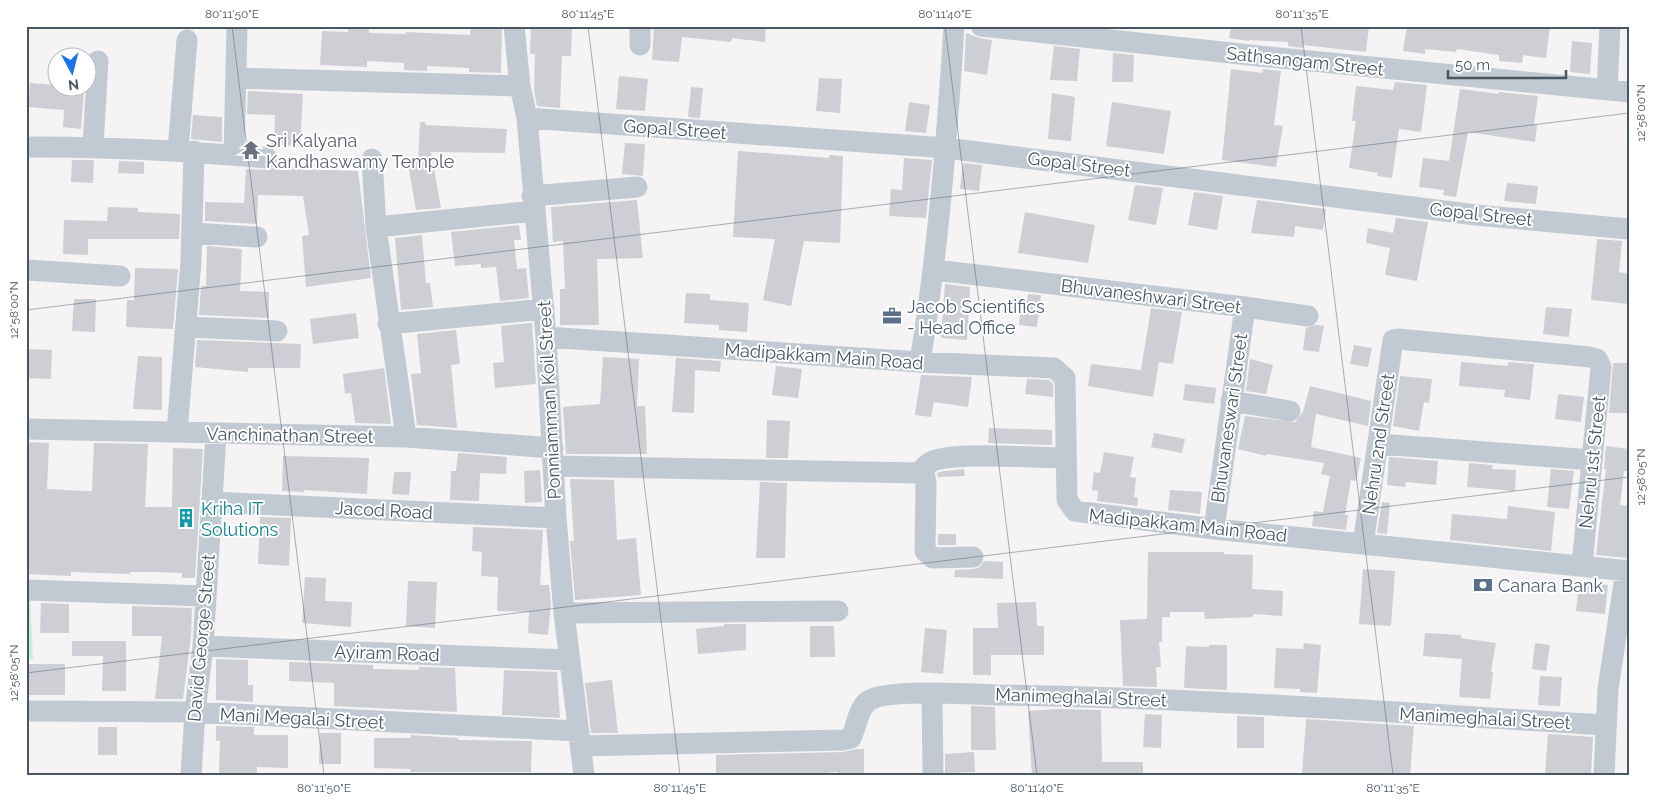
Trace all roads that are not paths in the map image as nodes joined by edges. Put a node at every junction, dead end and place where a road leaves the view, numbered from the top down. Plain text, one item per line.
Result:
1 (237, 26) edge
2 (514, 26) edge
3 (954, 26) edge
4 (981, 26) edge
5 (1610, 26) edge
6 (187, 40) dead end
7 (236, 78) junction
8 (520, 86) junction
9 (1607, 90) junction
10 (1629, 92) edge
11 (96, 98) edge
12 (527, 118) junction
13 (93, 146) junction
14 (26, 147) edge
15 (946, 148) junction
16 (186, 150) junction
17 (234, 155) junction
18 (267, 158) dead end
19 (372, 159) dead end
20 (637, 186) dead end
21 (533, 203) junction
22 (376, 227) junction
23 (1629, 229) edge
24 (192, 233) junction
25 (257, 237) dead end
26 (26, 270) edge
27 (935, 270) junction
28 (120, 276) dead end
29 (1245, 307) junction
30 (544, 309) junction
31 (1308, 316) dead end
32 (388, 324) junction
33 (186, 327) junction
34 (277, 331) dead end
35 (546, 337) junction
36 (1597, 359) joint
37 (920, 362) junction
38 (1231, 401) junction
39 (1290, 411) dead end
40 (26, 429) edge
41 (177, 432) junction
42 (216, 434) junction
43 (406, 437) junction
44 (1378, 444) junction
45 (553, 457) junction
46 (1066, 458) junction
47 (1592, 460) junction
48 (919, 472) junction
49 (212, 502) junction
50 (556, 518) junction
51 (1214, 529) junction
52 (1363, 544) junction
53 (973, 557) dead end
54 (1582, 565) junction
55 (1627, 570) edge
56 (26, 590) edge
57 (206, 596) junction
58 (838, 611) dead end
59 (564, 613) junction
60 (203, 646) junction
61 (570, 660) junction
62 (932, 694) junction
63 (26, 711) edge
64 (195, 712) junction
65 (1606, 724) junction
66 (579, 738) junction
67 (191, 775) edge
68 (584, 775) edge
69 (933, 775) edge
70 (1604, 775) edge

1 - 7 street
2 - 8 street, Ponniamman Koil Street
3 - 15 street
4 - 9 street, Sathsangam Street
5 - 9 street
6 - 16 street
7 - 8 street
7 - 17 street
8 - 12 street, Ponniamman Koil Street
9 - 10 street, Sathsangam Street
11 - 13 street
12 - 15 street, Gopal Street
12 - 21 street, Ponniamman Koil Street
13 - 14 street
13 - 16 street
15 - 23 street, Gopal Street
15 - 27 street
16 - 17 street
16 - 24 street
17 - 18 street
19 - 22 street
20 - 21 street
21 - 22 street
21 - 30 street, Ponniamman Koil Street
22 - 32 street
24 - 25 street
24 - 33 street
26 - 28 street
27 - 29 street, Bhuvaneshwari Street
27 - 37 street
29 - 31 street, Bhuvaneshwari Street
29 - 38 street, Bhuvaneswari Street
30 - 32 street
30 - 35 street, Ponniamman Koil Street
32 - 43 street
33 - 34 street
33 - 41 street
35 - 37 street, Madipakkam Main Road
35 - 45 street, Ponniamman Koil Street
36 - 44 street, Nehru 2nd Street
36 - 47 street, Nehru 1st Street
37 - 46 street, Madipakkam Main Road
38 - 39 street
38 - 51 street, Bhuvaneswari Street
40 - 41 street, Vanchinathan Street
41 - 42 street, Vanchinathan Street
42 - 43 street, Vanchinathan Street
42 - 49 street, David George Street
43 - 45 street, Vanchinathan Street
44 - 47 street
44 - 52 street, Nehru 2nd Street
45 - 48 street, Vanchinathan Street
45 - 50 street, Ponniamman Koil Street
46 - 48 street
46 - 51 street, Madipakkam Main Road
47 - 54 street, Nehru 1st Street
48 - 53 street
49 - 50 street, Jacod Road
49 - 57 street, David George Street
50 - 59 street, Ponniamman Koil Street
51 - 52 street, Madipakkam Main Road
52 - 54 street, Madipakkam Main Road
54 - 55 street, Madipakkam Main Road
55 - 65 street
56 - 57 street
57 - 60 street, David George Street
58 - 59 street
59 - 61 street, Ponniamman Koil Street
60 - 61 street, Ayiram Road
60 - 64 street, David George Street
61 - 66 street, Ponniamman Koil Street
62 - 65 street, Manimeghalai Street
62 - 66 street, Manimeghalai Street
62 - 69 street
63 - 64 street, Mani Megalai Street
64 - 66 street, Mani Megalai Street
64 - 67 street, David George Street
65 - 70 street
66 - 68 street, Ponniamman Koil Street

